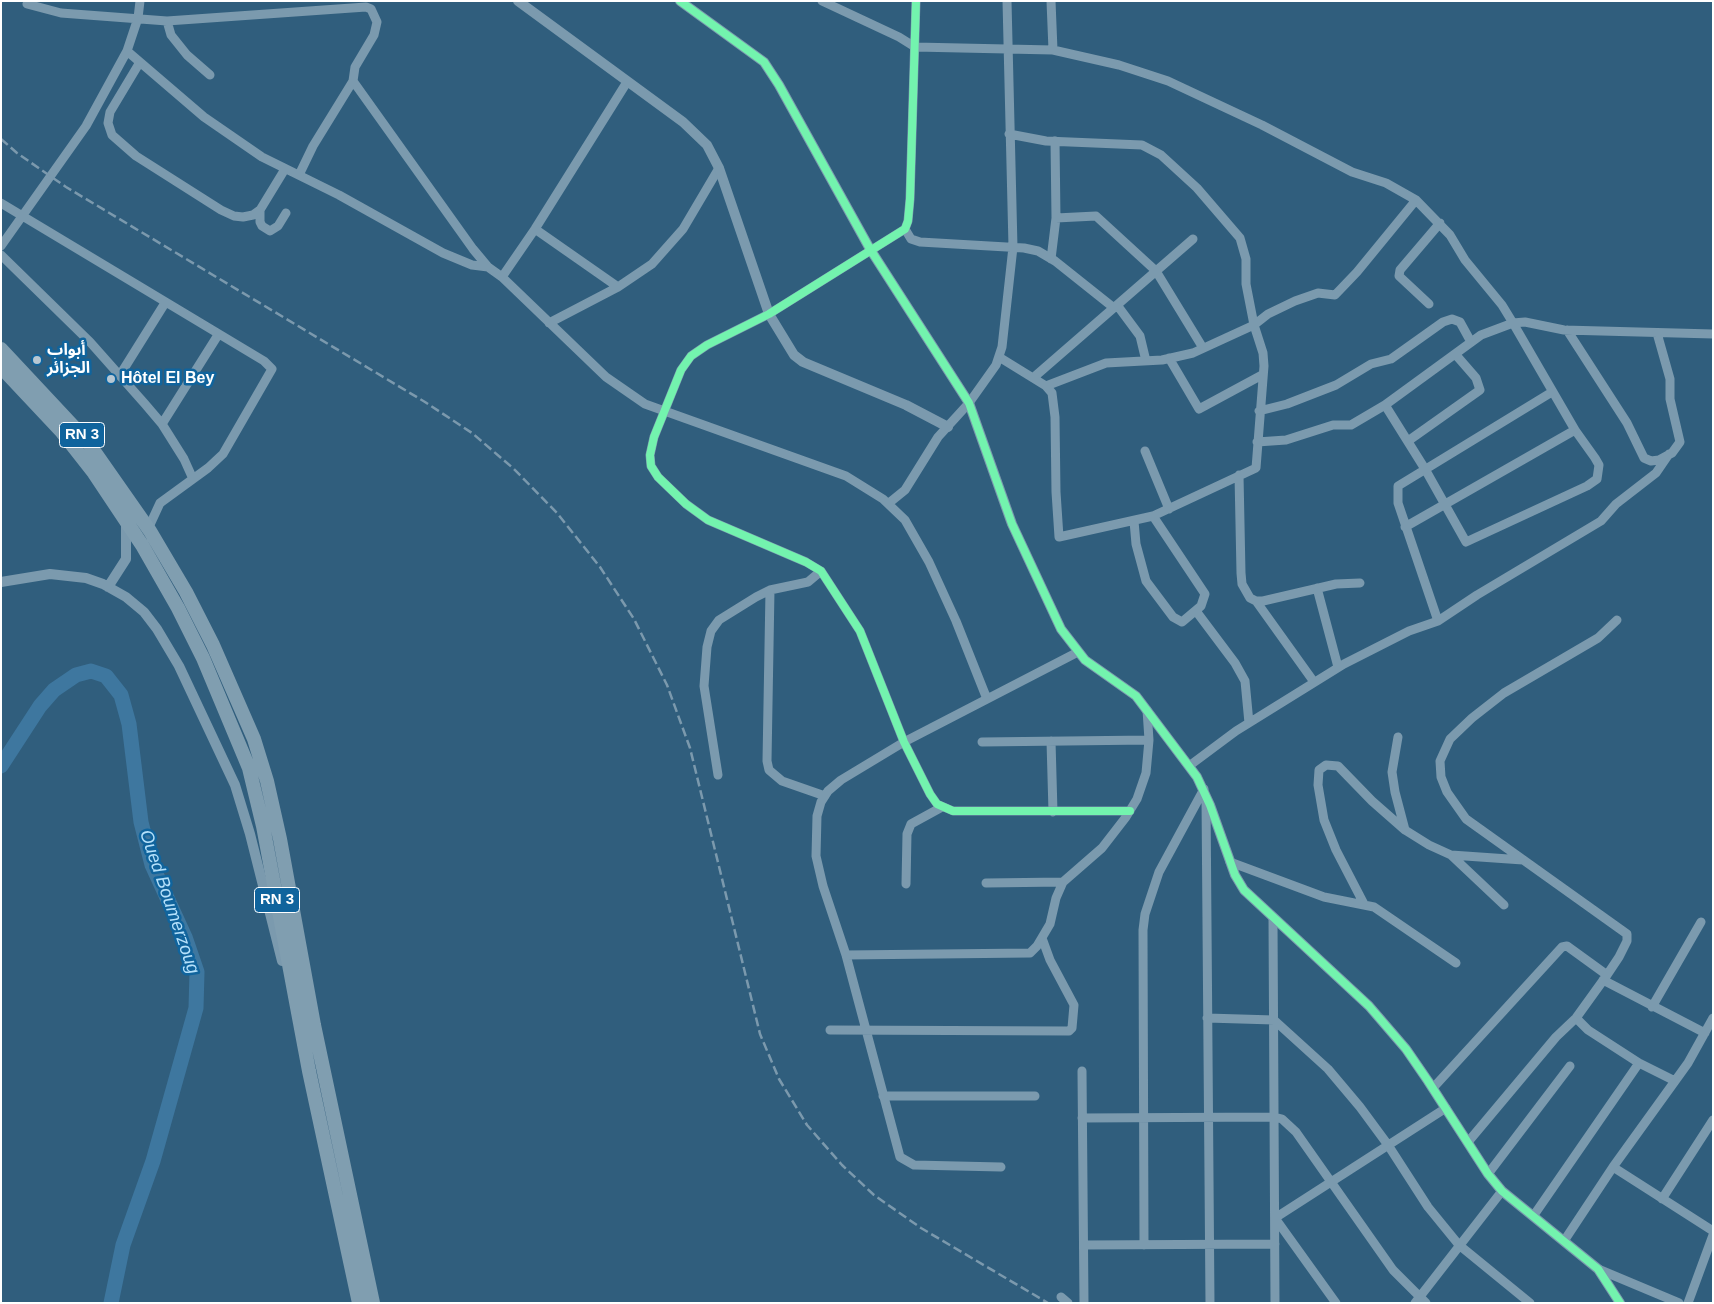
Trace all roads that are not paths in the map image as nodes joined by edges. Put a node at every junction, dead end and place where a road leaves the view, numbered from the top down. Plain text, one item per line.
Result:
1 (140, 1) edge
2 (518, 1) edge
3 (680, 1) edge
4 (822, 1) edge
5 (916, 1) edge
6 (1007, 1) edge
7 (1051, 1) edge
8 (27, 4) dead end
9 (138, 18) junction
10 (167, 21) junction
11 (914, 47) junction
12 (1008, 49) junction
13 (1053, 50) junction
14 (127, 51) junction
15 (140, 62) junction
16 (210, 75) dead end
17 (353, 81) junction
18 (627, 82) junction
19 (1009, 134) junction
20 (1055, 141) junction
21 (719, 168) junction
22 (285, 169) junction
23 (299, 175) junction
24 (1416, 200) junction
25 (1, 203) edge
26 (260, 210) junction
27 (286, 212) dead end
28 (22, 215) junction
29 (1056, 218) junction
30 (1440, 223) junction
31 (535, 229) junction
32 (905, 229) junction
33 (1193, 240) dead end
34 (1, 246) edge
35 (1013, 247) junction
36 (870, 249) junction
37 (1, 255) edge
38 (1051, 259) junction
39 (488, 267) junction
40 (1156, 272) junction
41 (502, 277) junction
42 (618, 287) junction
43 (165, 303) junction
44 (1429, 304) dead end
45 (1116, 306) junction
46 (769, 314) junction
47 (549, 323) junction
48 (1513, 323) junction
49 (1254, 325) junction
50 (1567, 330) junction
51 (1657, 333) junction
52 (1713, 334) edge
53 (218, 335) junction
54 (1471, 342) junction
55 (1203, 348) junction
56 (1, 349) edge
57 (1456, 355) junction
58 (999, 357) junction
59 (1169, 358) junction
60 (1146, 361) junction
61 (1, 367) edge
62 (1262, 374) junction
63 (120, 375) junction
64 (1033, 378) junction
65 (1046, 386) junction
66 (1552, 392) junction
67 (969, 403) junction
68 (1385, 405) junction
69 (1259, 411) junction
70 (664, 412) junction
71 (162, 424) junction
72 (948, 426) junction
73 (1575, 430) junction
74 (1408, 441) junction
75 (1257, 442) junction
76 (1145, 451) dead end
77 (1669, 454) junction
78 (1425, 469) junction
79 (1239, 475) junction
80 (193, 479) junction
81 (889, 503) junction
82 (1446, 506) junction
83 (1169, 509) junction
84 (1153, 516) junction
85 (126, 521) junction
86 (1134, 521) junction
87 (1405, 527) junction
88 (148, 529) junction
89 (821, 571) junction
90 (1, 582) edge
91 (1360, 583) dead end
92 (108, 587) junction
93 (1317, 588) junction
94 (770, 590) junction
95 (1256, 602) junction
96 (1196, 611) junction
97 (1617, 620) dead end
98 (1438, 621) junction
99 (1078, 652) junction
100 (1338, 667) junction
101 (1314, 682) junction
102 (987, 699) junction
103 (1147, 707) junction
104 (1249, 723) junction
105 (1398, 737) dead end
106 (1150, 740) junction
107 (1050, 741) junction
108 (904, 742) junction
109 (982, 742) dead end
110 (1189, 766) junction
111 (718, 775) dead end
112 (1205, 792) junction
113 (825, 796) junction
114 (942, 807) junction
115 (1130, 811) junction
116 (1052, 812) junction
117 (1405, 830) junction
118 (1451, 855) junction
119 (1523, 860) junction
120 (1230, 862) junction
121 (1063, 882) junction
122 (986, 883) dead end
123 (906, 884) dead end
124 (1364, 904) junction
125 (1504, 905) dead end
126 (1273, 919) junction
127 (1701, 922) dead end
128 (1042, 938) junction
129 (846, 955) junction
130 (1456, 963) dead end
131 (1605, 978) junction
132 (1652, 1007) junction
133 (1207, 1018) junction
134 (1576, 1018) junction
135 (1713, 1019) edge
136 (1274, 1020) junction
137 (865, 1029) junction
138 (830, 1030) dead end
139 (1705, 1033) junction
140 (304, 1042) junction
141 (1639, 1063) junction
142 (1570, 1066) dead end
143 (1082, 1071) dead end
144 (1674, 1081) junction
145 (1433, 1088) junction
146 (883, 1096) junction
147 (1035, 1096) dead end
148 (1446, 1108) junction
149 (1208, 1117) junction
150 (1274, 1117) junction
151 (1082, 1118) junction
152 (1143, 1118) junction
153 (1713, 1120) edge
154 (1468, 1142) junction
155 (1388, 1145) junction
156 (1001, 1167) dead end
157 (1613, 1167) junction
158 (1488, 1174) junction
159 (1330, 1182) junction
160 (1502, 1191) junction
161 (1662, 1199) junction
162 (1534, 1216) junction
163 (1275, 1218) junction
164 (1713, 1231) edge
165 (1713, 1235) edge
166 (1564, 1241) junction
167 (1209, 1244) junction
168 (1275, 1244) junction
169 (1084, 1245) junction
170 (1144, 1245) junction
171 (1460, 1245) junction
172 (1598, 1269) junction
173 (1420, 1301) edge
174 (360, 1303) edge
175 (374, 1303) edge
176 (1084, 1303) edge
177 (1210, 1303) edge
178 (1276, 1303) edge
179 (1336, 1303) edge
180 (1530, 1303) edge
181 (1620, 1303) edge
182 (1678, 1303) edge
183 (1688, 1303) edge

1 - 9 street
2 - 18 street
3 - 36 street
4 - 11 street
5 - 11 street
6 - 12 street
7 - 13 street
8 - 9 street
9 - 10 street
9 - 14 street
10 - 16 street
10 - 17 street
11 - 12 street
11 - 32 street
12 - 13 street
12 - 19 street
13 - 24 street
14 - 15 street
14 - 28 street
15 - 22 street
15 - 26 street
17 - 23 street
17 - 39 street
18 - 21 street
18 - 31 street
19 - 20 street
19 - 35 street
20 - 29 street
20 - 49 street
21 - 42 street
21 - 46 street
22 - 23 street
22 - 26 street
23 - 39 street
24 - 30 street
24 - 49 street
25 - 28 street
26 - 27 street
28 - 34 street
28 - 43 street
29 - 38 street
29 - 40 street
30 - 44 street
30 - 48 street
31 - 41 street
31 - 42 street
32 - 35 street
32 - 36 street
33 - 40 street
35 - 38 street
35 - 58 street
36 - 46 street
36 - 67 street
37 - 63 street
38 - 45 street
39 - 41 street
40 - 45 street
40 - 55 street
41 - 47 street
42 - 47 street
43 - 53 street
43 - 63 street
45 - 60 street
45 - 64 street
46 - 70 street
46 - 72 street
47 - 70 street
48 - 50 street
48 - 54 street
48 - 66 street
49 - 55 street
49 - 62 street
50 - 51 street
50 - 77 street
51 - 52 street
51 - 77 street
53 - 71 street
53 - 80 street
54 - 57 street
54 - 69 street
55 - 59 street
56 - 88 highway, RN 3
57 - 68 street
57 - 74 street
58 - 64 street
58 - 67 street
59 - 60 street
59 - 62 street
60 - 65 street
61 - 85 highway, RN 3
62 - 69 street
63 - 71 street
64 - 65 street
65 - 86 street
66 - 73 street
66 - 78 street
67 - 72 street
67 - 99 street
68 - 74 street
68 - 75 street
69 - 75 street
70 - 81 street
70 - 89 street
71 - 80 street
72 - 81 street
73 - 82 street
73 - 82 street
74 - 78 street
75 - 79 street
76 - 83 street
77 - 98 street
78 - 82 street
78 - 87 street
79 - 83 street
79 - 95 street
80 - 88 street
81 - 102 street
82 - 87 street
83 - 84 street
84 - 86 street
84 - 96 street
85 - 92 street
85 - 140 highway, RN 3
86 - 96 street
87 - 98 street
88 - 175 highway, RN 3
89 - 94 street
89 - 108 street
90 - 92 street
91 - 93 street
92 - 140 street
93 - 95 street
93 - 100 street
94 - 111 street
94 - 113 street
95 - 101 street
96 - 104 street
97 - 119 street
98 - 100 street
99 - 102 street
99 - 103 street
100 - 101 street
101 - 104 street
102 - 108 street
103 - 106 street
103 - 110 street
104 - 110 street
105 - 117 street
106 - 107 street
106 - 115 street
107 - 109 street
107 - 116 street
108 - 113 street
108 - 114 street
110 - 112 street
112 - 120 street
112 - 133 street
112 - 152 street
113 - 129 street
114 - 116 street
114 - 123 street
115 - 116 street
115 - 121 street
117 - 118 street
117 - 124 street
118 - 119 street
118 - 125 street
119 - 131 street
120 - 124 street
120 - 126 street
121 - 122 street
121 - 128 street
124 - 130 street
126 - 136 street
126 - 145 street
127 - 132 street
128 - 129 street
128 - 137 street
129 - 137 street
131 - 132 street
131 - 134 street
131 - 145 street
132 - 139 street
133 - 136 street
133 - 149 street
134 - 141 street
134 - 154 street
135 - 139 street
136 - 150 street
136 - 155 street
137 - 138 street
137 - 146 street
139 - 144 street
140 - 174 highway, RN 3
141 - 144 street
141 - 162 street
142 - 158 street
143 - 151 street
144 - 157 street
145 - 148 street
146 - 147 street
146 - 156 street
148 - 154 street
148 - 155 street
149 - 150 street
149 - 152 street
149 - 167 street
150 - 159 street
150 - 163 street
151 - 152 street
151 - 169 street
152 - 170 street
153 - 161 street
154 - 158 street
155 - 159 street
155 - 171 street
157 - 161 street
157 - 166 street
158 - 160 street
159 - 163 street
159 - 173 street
160 - 162 street
160 - 171 street
161 - 164 street
162 - 166 street
163 - 168 street
163 - 179 street
165 - 183 street
166 - 172 street
167 - 168 street
167 - 170 street
167 - 177 street
168 - 178 street
169 - 170 street
169 - 176 street
171 - 173 street
171 - 180 street
172 - 181 street
172 - 182 street

